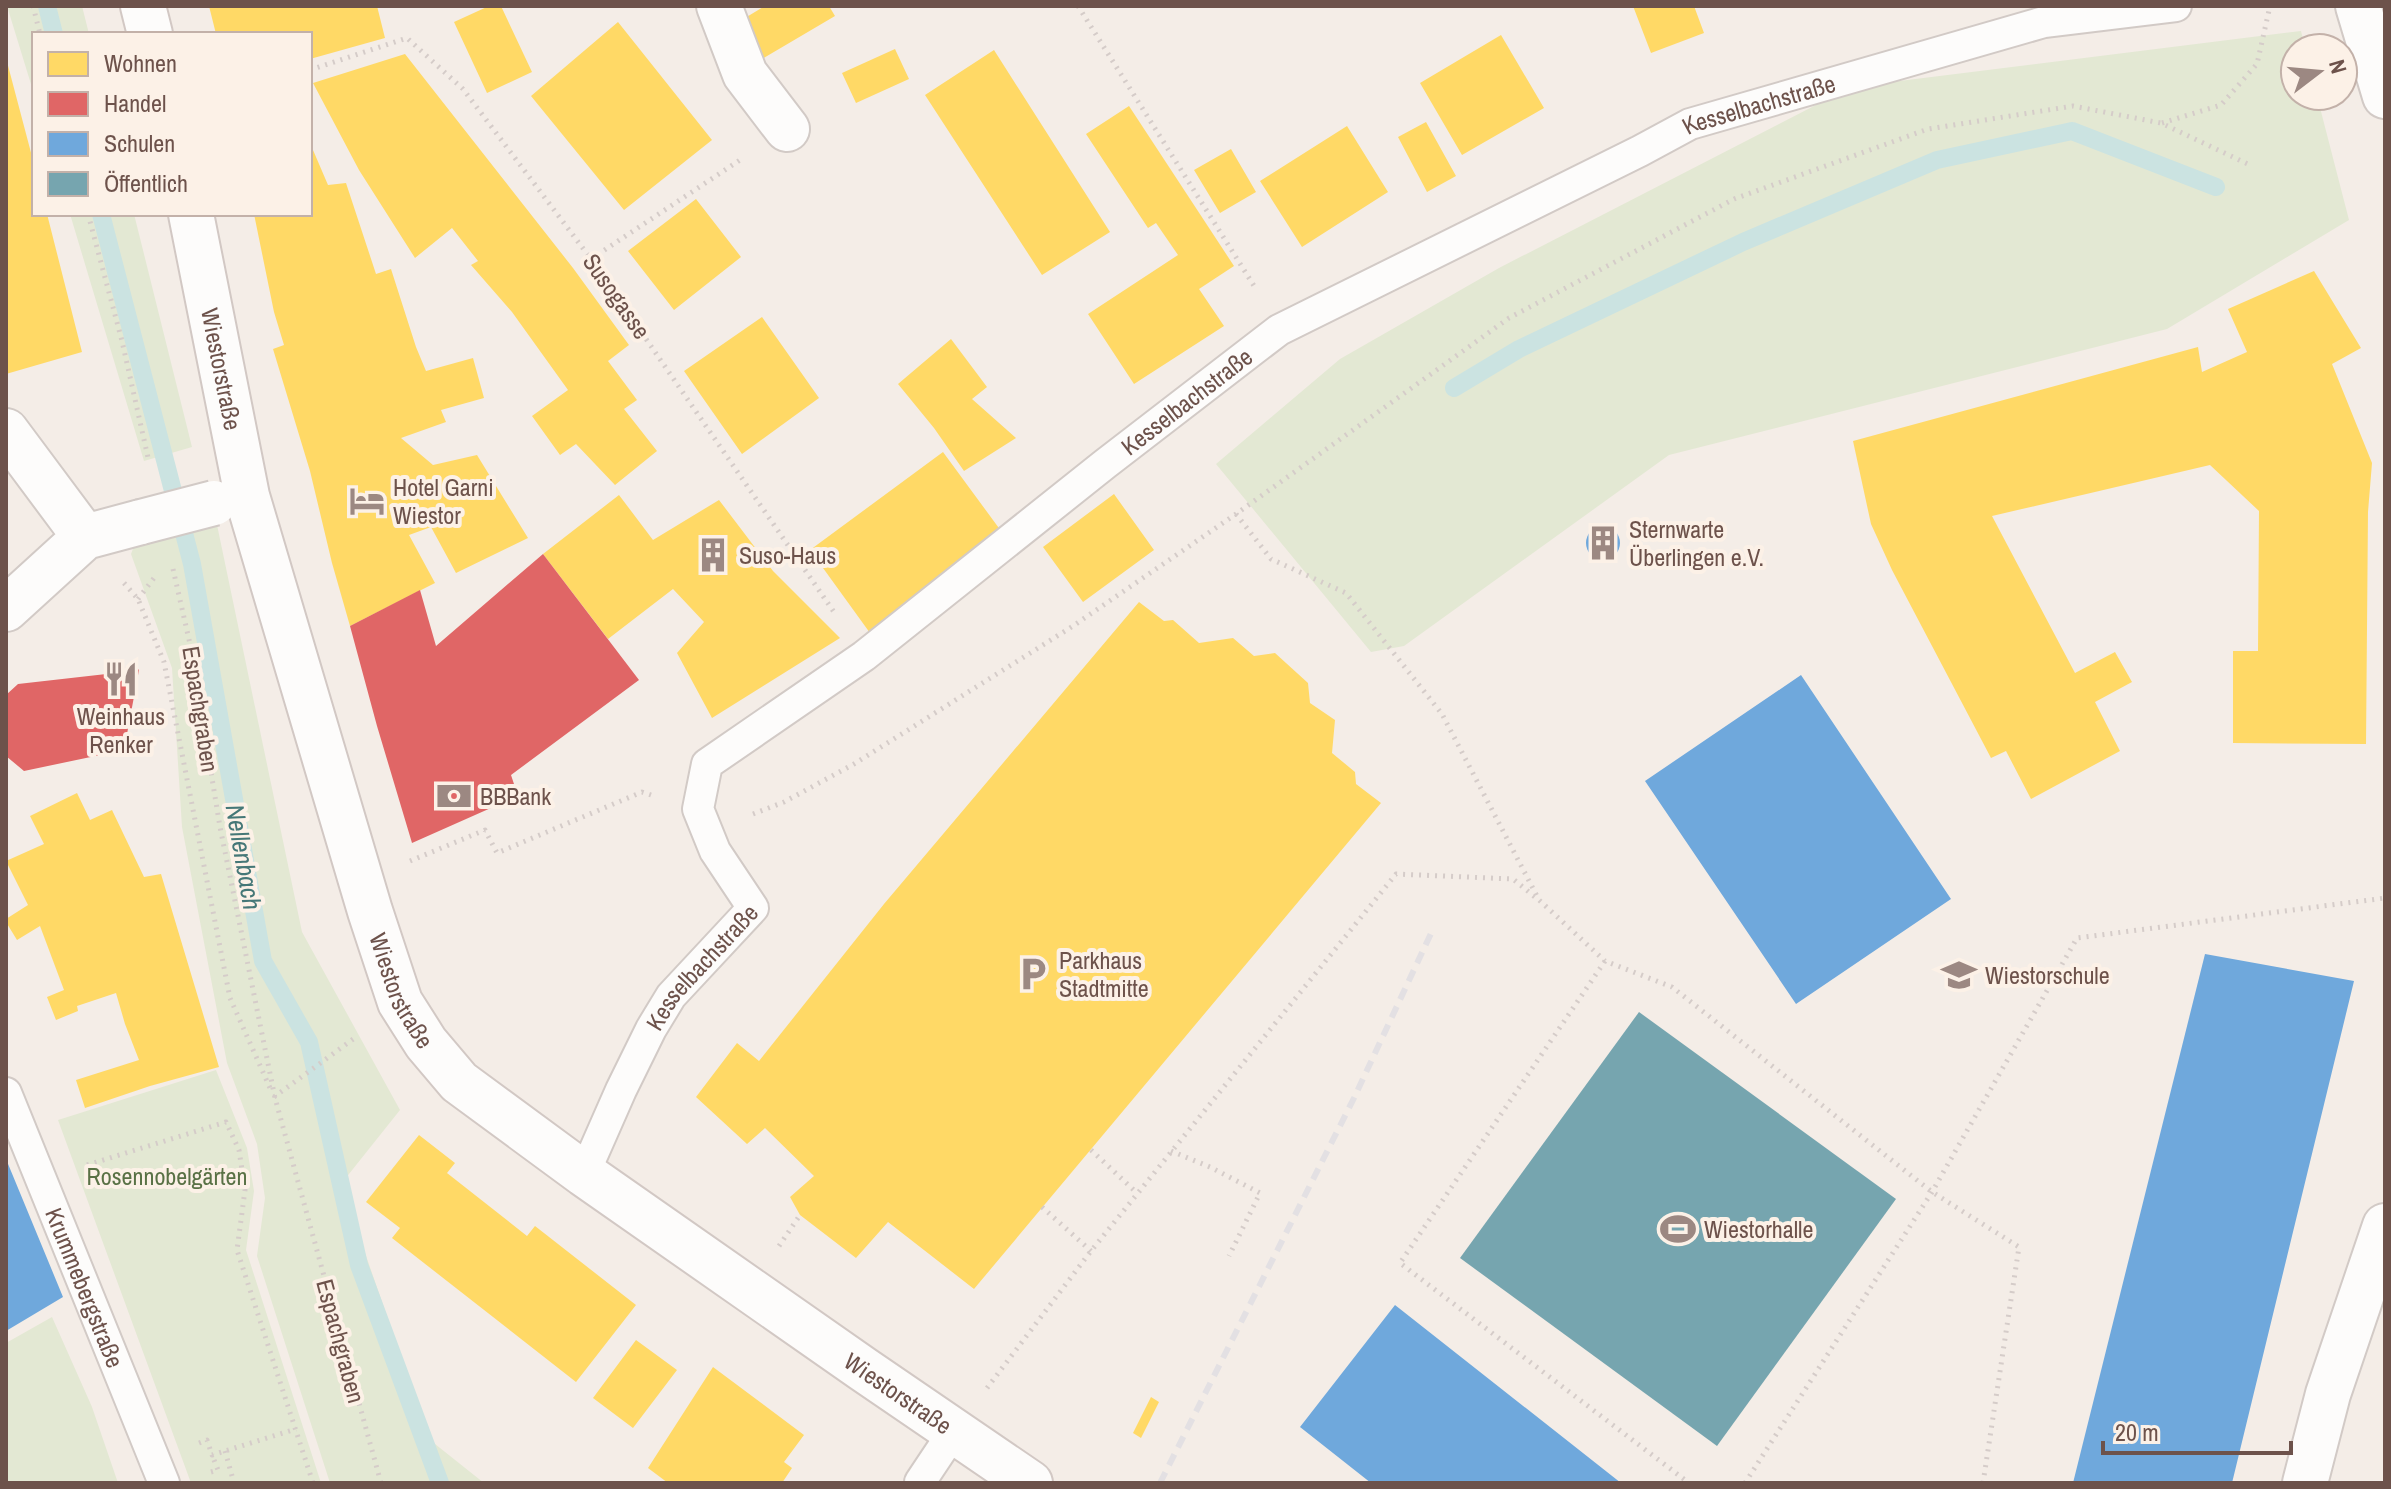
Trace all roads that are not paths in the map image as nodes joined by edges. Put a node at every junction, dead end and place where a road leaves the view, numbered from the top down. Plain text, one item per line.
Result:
1 (143, 6) edge
2 (719, 6) edge
3 (2176, 6) edge
4 (2358, 6) edge
5 (150, 32) edge
6 (2385, 96) edge
7 (787, 129) road end
8 (191, 216) edge
9 (6, 431) edge
10 (230, 500) junction
11 (85, 537) junction
12 (6, 609) edge
13 (6, 1093) edge
14 (584, 1174) junction
15 (2385, 1226) edge
16 (954, 1431) junction
17 (1027, 1481) edge
18 (920, 1482) edge
19 (164, 1483) edge
20 (2305, 1483) edge

1 - 5 street
2 - 7 street
3 - 14 lane, Kesselbachstraße
4 - 6 street
8 - 10 street, Wiestorstraße
9 - 11 street
10 - 11 street, bridge
10 - 14 street, Wiestorstraße
11 - 12 street
13 - 19 lane, Krummebergstraße
14 - 16 street, Wiestorstraße
15 - 20 street
16 - 17 street, Wiestorstraße
16 - 18 lane

